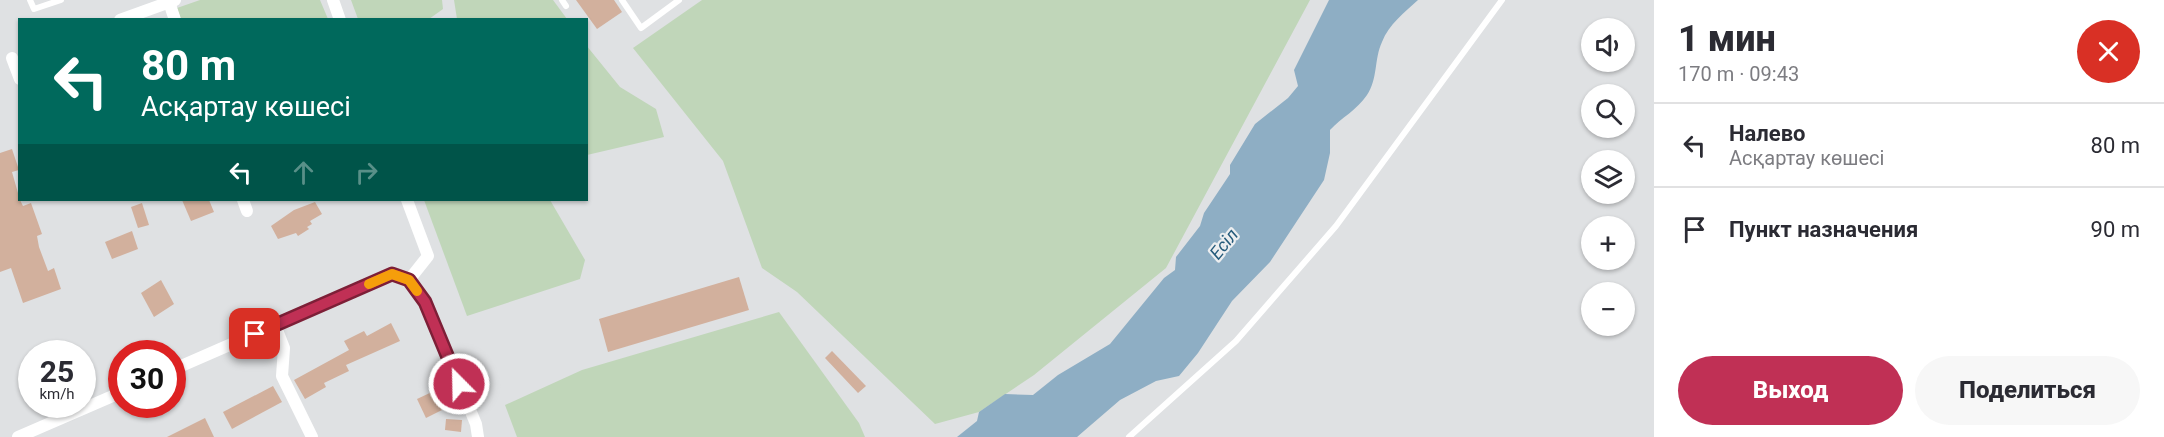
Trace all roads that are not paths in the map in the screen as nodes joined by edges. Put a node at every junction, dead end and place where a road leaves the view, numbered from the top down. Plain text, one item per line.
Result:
1 (30, 0) edge
2 (61, 0) edge
3 (333, 0) edge
4 (622, 0) edge
5 (679, 0) edge
6 (1502, 0) edge
7 (172, 1) edge
8 (125, 18) edge
9 (175, 18) edge
10 (339, 18) edge
11 (10, 58) edge
12 (18, 75) edge
13 (407, 201) edge
14 (409, 280) junction
15 (275, 325) junction
16 (186, 364) edge
17 (108, 398) edge
18 (18, 437) edge
19 (312, 437) edge
20 (478, 437) edge
21 (1129, 437) edge

1 - 2 lane
3 - 10 street
4 - 5 lane
6 - 21 lane
7 - 8 street
7 - 9 street
11 - 12 street
13 - 14 street
14 - 15 street
14 - 20 street
15 - 16 street
15 - 19 street
17 - 18 street

